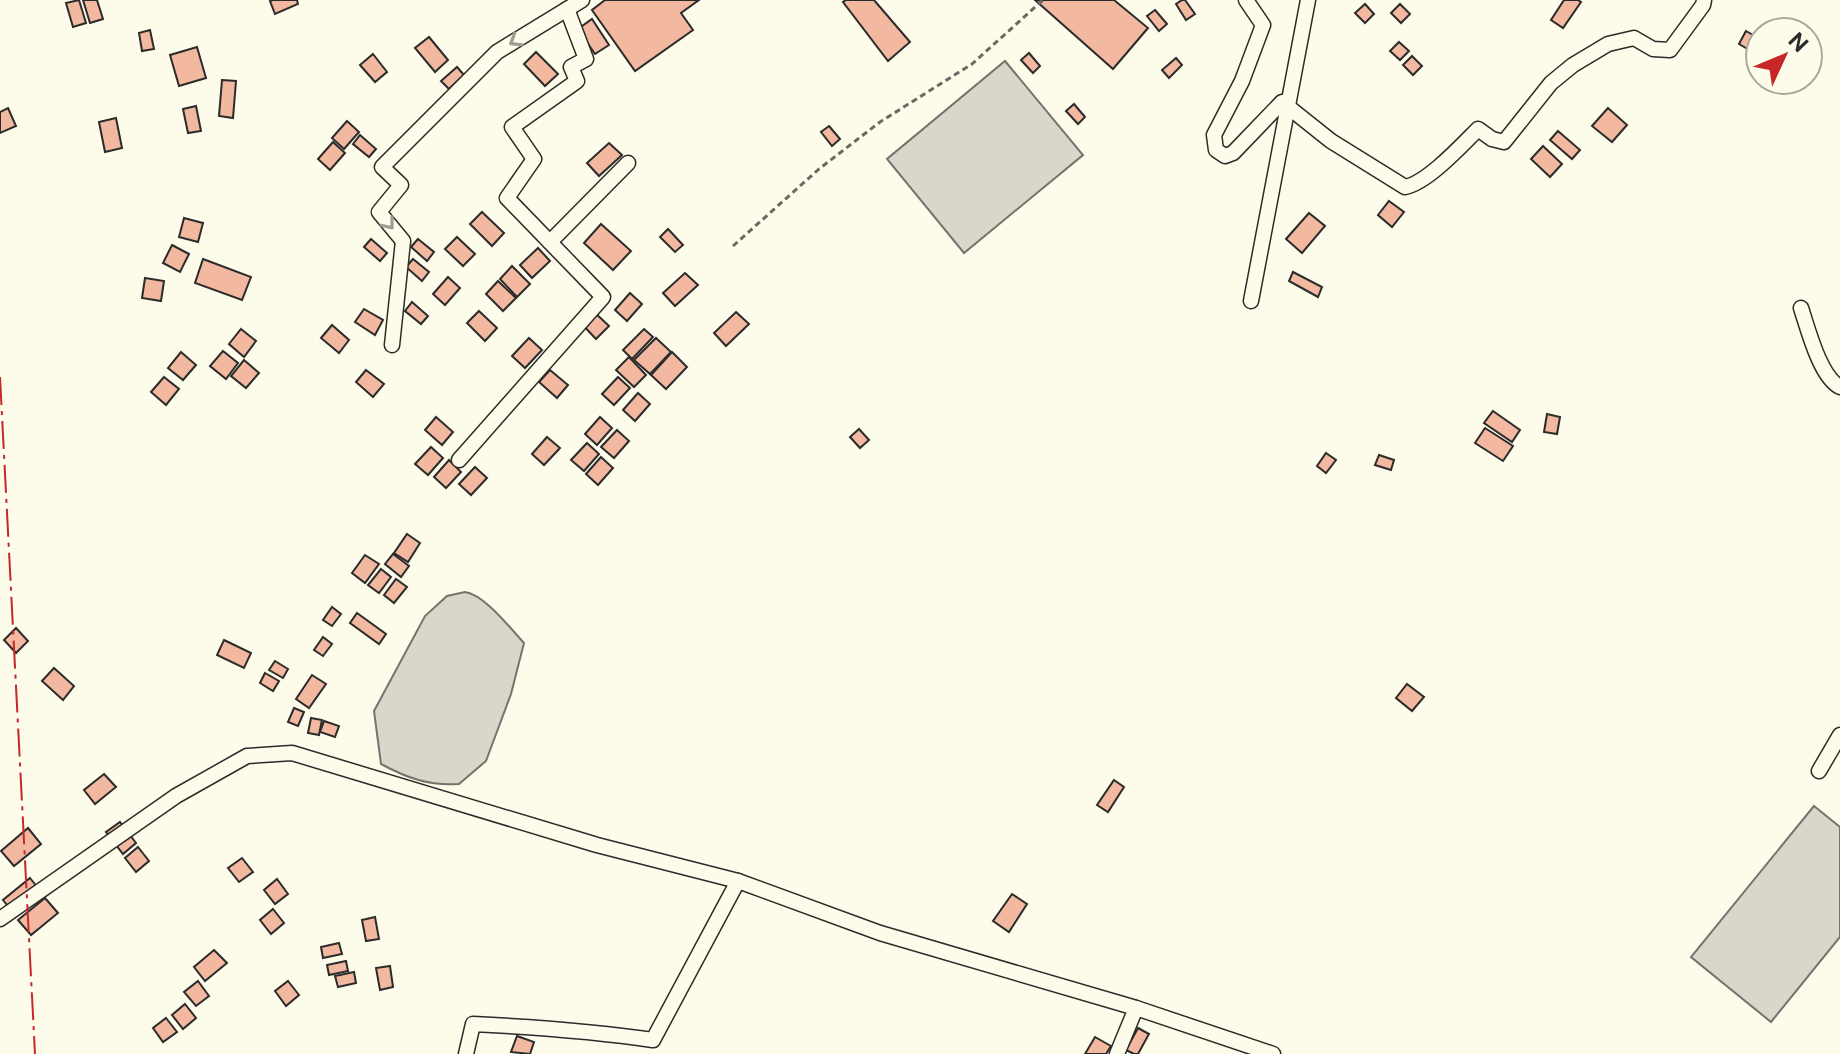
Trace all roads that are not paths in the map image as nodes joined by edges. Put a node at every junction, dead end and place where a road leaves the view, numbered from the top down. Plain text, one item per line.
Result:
1 (582, 0) edge
2 (1246, 0) edge
3 (1308, 0) edge
4 (1704, 0) edge
5 (567, 9) junction
6 (628, 163) dead end
7 (550, 242) junction
8 (1251, 301) dead end
9 (1801, 308) dead end
10 (392, 345) dead end
11 (1840, 387) edge
12 (459, 460) dead end
13 (1840, 735) edge
14 (1819, 771) dead end
15 (738, 881) junction
16 (0, 919) edge
17 (1136, 1008) junction
18 (466, 1054) edge
19 (1117, 1054) edge
20 (1273, 1054) edge

1 - 5 street
2 - 4 street
3 - 8 street
5 - 7 street
5 -> 10 street
6 - 7 street
7 - 12 street
9 - 11 street
13 - 14 street
15 - 16 street
15 - 17 street
15 - 18 street
17 - 19 street
17 - 20 street

